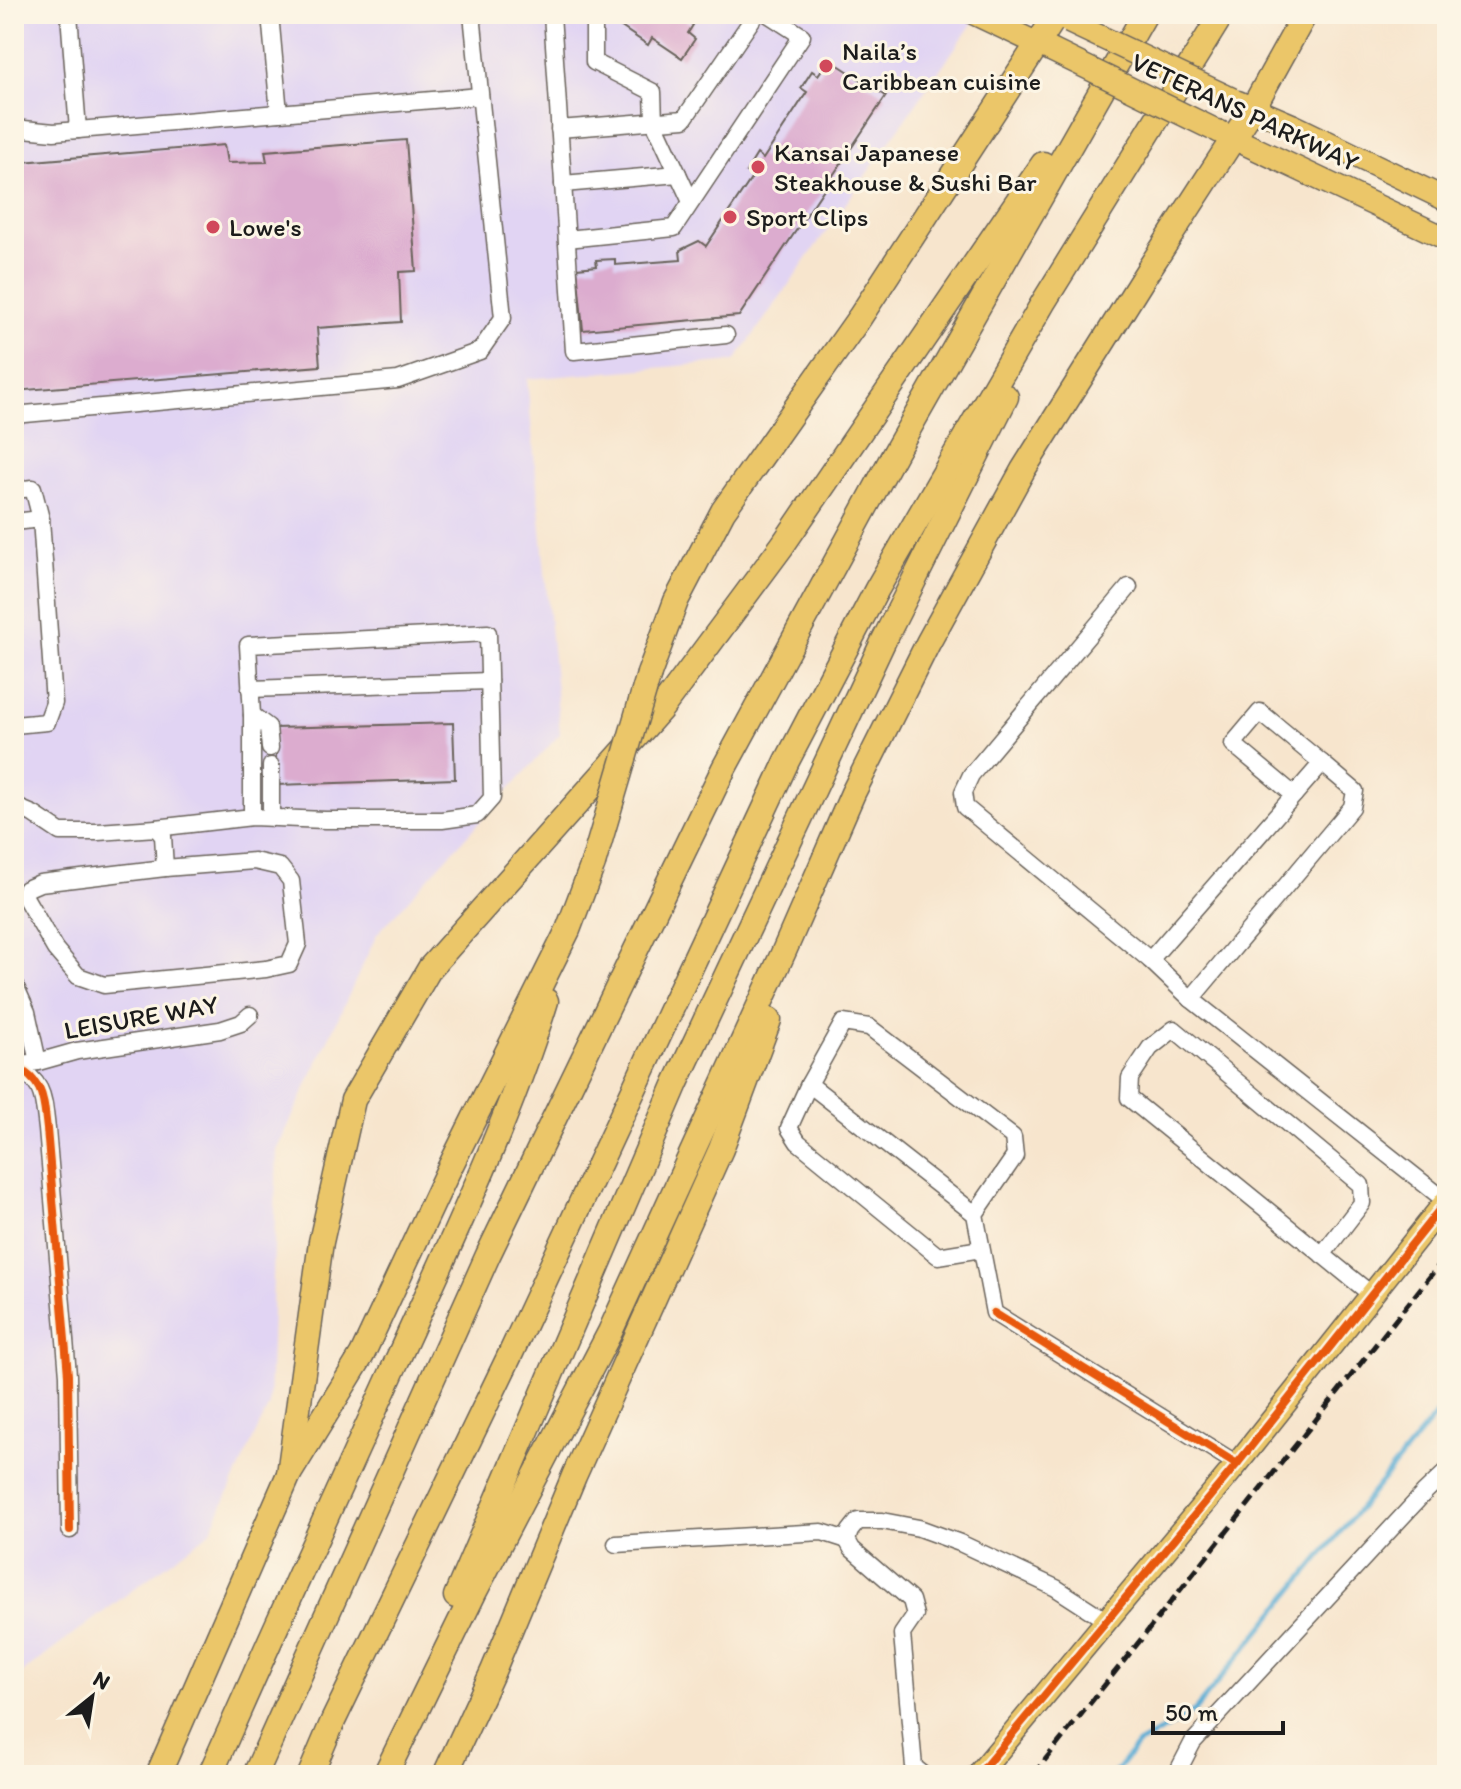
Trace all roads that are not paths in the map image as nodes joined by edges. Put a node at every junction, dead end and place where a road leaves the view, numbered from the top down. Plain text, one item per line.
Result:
1 (69, 14) edge
2 (270, 14) edge
3 (472, 14) edge
4 (552, 14) edge
5 (594, 14) edge
6 (768, 14) edge
7 (975, 14) edge
8 (1145, 14) edge
9 (1222, 14) edge
10 (1305, 14) edge
11 (748, 17) edge
12 (1057, 17) edge
13 (1045, 47) junction
14 (480, 96) junction
15 (1242, 103) junction
16 (279, 113) junction
17 (654, 122) junction
18 (14, 128) edge
19 (559, 129) junction
20 (78, 130) junction
21 (1223, 133) junction
22 (678, 174) junction
23 (563, 184) junction
24 (1447, 200) edge
25 (691, 202) junction
26 (1092, 223) junction
27 (567, 239) junction
28 (1447, 239) edge
29 (726, 335) dead end
30 (14, 415) edge
31 (14, 490) edge
32 (41, 519) junction
33 (14, 522) edge
34 (1129, 587) dead end
35 (489, 681) junction
36 (250, 689) junction
37 (252, 715) junction
38 (14, 725) edge
39 (270, 748) dead end
40 (1322, 763) junction
41 (271, 766) dead end
42 (853, 793) junction
43 (1294, 795) junction
44 (14, 806) edge
45 (252, 817) junction
46 (271, 817) junction
47 (156, 828) junction
48 (165, 868) junction
49 (568, 930) junction
50 (1150, 960) junction
51 (14, 983) edge
52 (1191, 999) junction
53 (250, 1015) dead end
54 (38, 1062) junction
55 (14, 1065) edge
56 (809, 1084) junction
57 (1447, 1201) edge
58 (975, 1214) junction
59 (981, 1249) junction
60 (1322, 1255) junction
61 (1372, 1295) junction
62 (1237, 1464) junction
63 (1447, 1471) edge
64 (289, 1474) junction
65 (70, 1530) dead end
66 (847, 1540) junction
67 (616, 1544) dead end
68 (1107, 1621) junction
69 (158, 1775) edge
70 (210, 1775) edge
71 (255, 1775) edge
72 (310, 1775) edge
73 (383, 1775) edge
74 (445, 1775) edge
75 (924, 1775) edge
76 (978, 1775) edge
77 (1179, 1775) edge

1 - 20 street
2 - 16 street
3 - 14 street
4 - 19 street
5 - 17 street
6 - 25 street
7 - 13 main road, VETERANS PARKWAY
8 - 64 highway
8 - 71 highway
9 - 26 highway
10 - 15 highway
11 - 17 street
12 - 13 highway
12 - 15 main road, VETERANS PARKWAY, bridge
13 - 21 main road, VETERANS PARKWAY, bridge
13 - 49 highway, bridge
14 - 16 street
14 - 30 street
15 - 21 highway
15 - 24 main road, VETERANS PARKWAY
16 - 20 street
17 - 19 street
17 - 22 street
18 - 20 street
19 - 23 street
21 - 28 main road, VETERANS PARKWAY
21 - 42 highway
22 - 23 street
22 - 25 street
23 - 27 street
25 - 27 street
26 - 72 highway
26 - 73 highway
27 - 29 street
31 - 32 street
32 - 33 street
32 - 38 street
34 - 50 street
35 - 36 street
35 - 36 street
35 - 46 street
36 - 37 street
37 - 39 street
37 - 45 street
40 - 43 street
40 - 43 street
40 - 52 street
41 - 46 street
42 - 73 highway
42 - 74 highway
43 - 50 street
44 - 47 street
45 - 46 street
45 - 47 street
47 - 48 street
48 - 48 street
49 - 64 highway
49 - 70 highway
50 - 52 street
51 - 54 street, LEISURE WAY
52 - 57 street
53 - 54 street, LEISURE WAY
54 - 55 street, LEISURE WAY
55 - 65 street
56 - 58 street
56 - 58 street
56 - 59 street
57 - 61 main road
58 - 59 street
59 - 62 street
60 - 60 street
60 - 61 street
61 - 62 main road
62 - 68 main road
63 - 77 street
64 - 69 highway
66 - 67 street
66 - 68 street
66 - 75 street
68 - 76 main road

